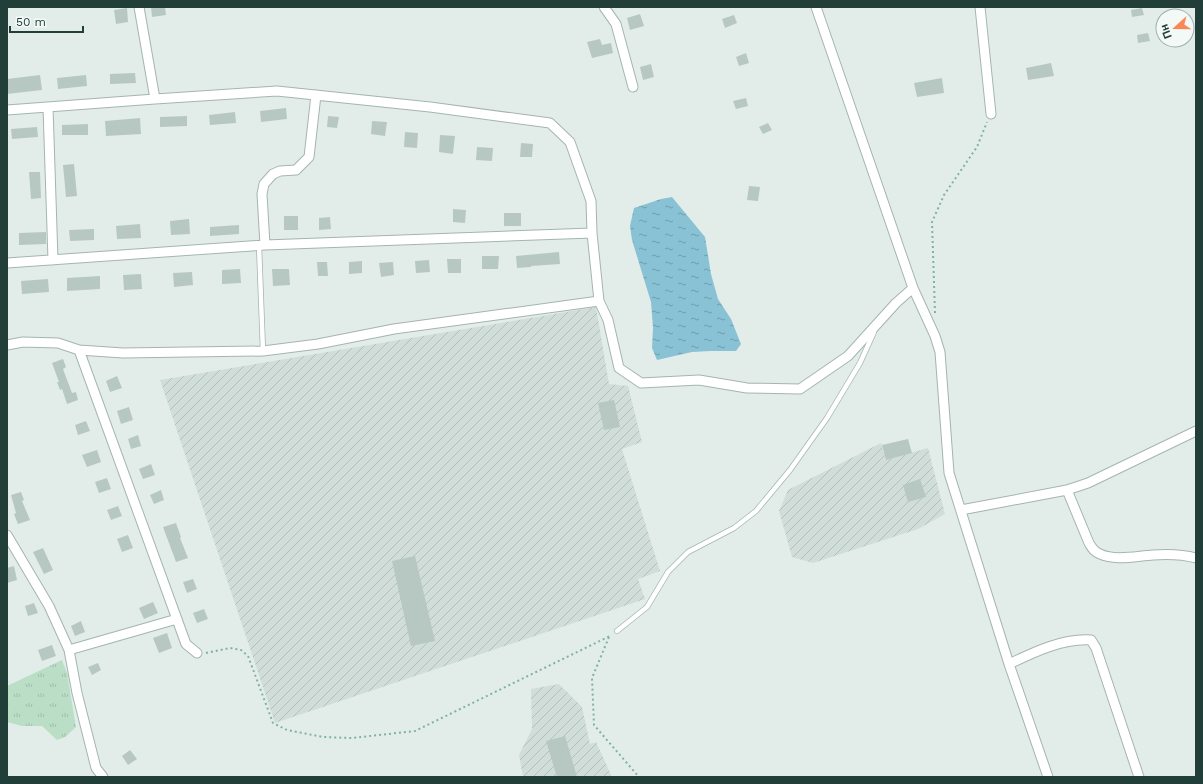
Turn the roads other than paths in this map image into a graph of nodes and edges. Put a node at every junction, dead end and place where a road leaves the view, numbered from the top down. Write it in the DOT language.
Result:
graph roads {
  1 [pos="139,7"];
  2 [pos="604,7"];
  3 [pos="816,7"];
  4 [pos="980,7"];
  5 [pos="633,87"];
  6 [pos="316,95"];
  7 [pos="155,99"];
  8 [pos="48,107"];
  9 [pos="7,110"];
  10 [pos="991,114"];
  11 [pos="592,233"];
  12 [pos="262,246"];
  13 [pos="53,260"];
  14 [pos="7,263"];
  15 [pos="913,288"];
  16 [pos="599,301"];
  17 [pos="878,322"];
  18 [pos="7,345"];
  19 [pos="79,350"];
  20 [pos="263,351"];
  21 [pos="1196,431"];
  22 [pos="1067,490"];
  23 [pos="961,510"];
  24 [pos="7,535"];
  25 [pos="1196,558"];
  26 [pos="177,619"];
  27 [pos="617,631"];
  28 [pos="69,650"];
  29 [pos="197,653"];
  30 [pos="1009,664"];
  31 [pos="103,777"];
  32 [pos="1048,777"];
  33 [pos="1139,777"];
  1 -- 7 [label="street"];
  2 -- 5 [label="street"];
  3 -- 15 [label="street"];
  4 -- 10 [label="street"];
  6 -- 7 [label="street"];
  6 -- 11 [label="street"];
  6 -- 12 [label="street"];
  7 -- 8 [label="street"];
  8 -- 9 [label="street"];
  8 -- 13 [label="street"];
  11 -- 12 [label="street"];
  11 -- 16 [label="street"];
  12 -- 13 [label="street"];
  12 -- 20 [label="lane"];
  13 -- 14 [label="street"];
  15 -- 17 [label="street"];
  15 -- 23 [label="street"];
  16 -- 17 [label="street"];
  16 -- 20 [label="street"];
  17 -- 27 [label="lane"];
  18 -- 19 [label="street"];
  19 -- 20 [label="street"];
  19 -- 26 [label="street"];
  21 -- 22 [label="street"];
  22 -- 23 [label="street"];
  22 -- 25 [label="street"];
  23 -- 30 [label="street"];
  24 -- 28 [label="street"];
  26 -- 28 [label="street"];
  26 -- 29 [label="street"];
  28 -- 31 [label="street"];
  30 -- 32 [label="street"];
  30 -- 33 [label="street"];
}
